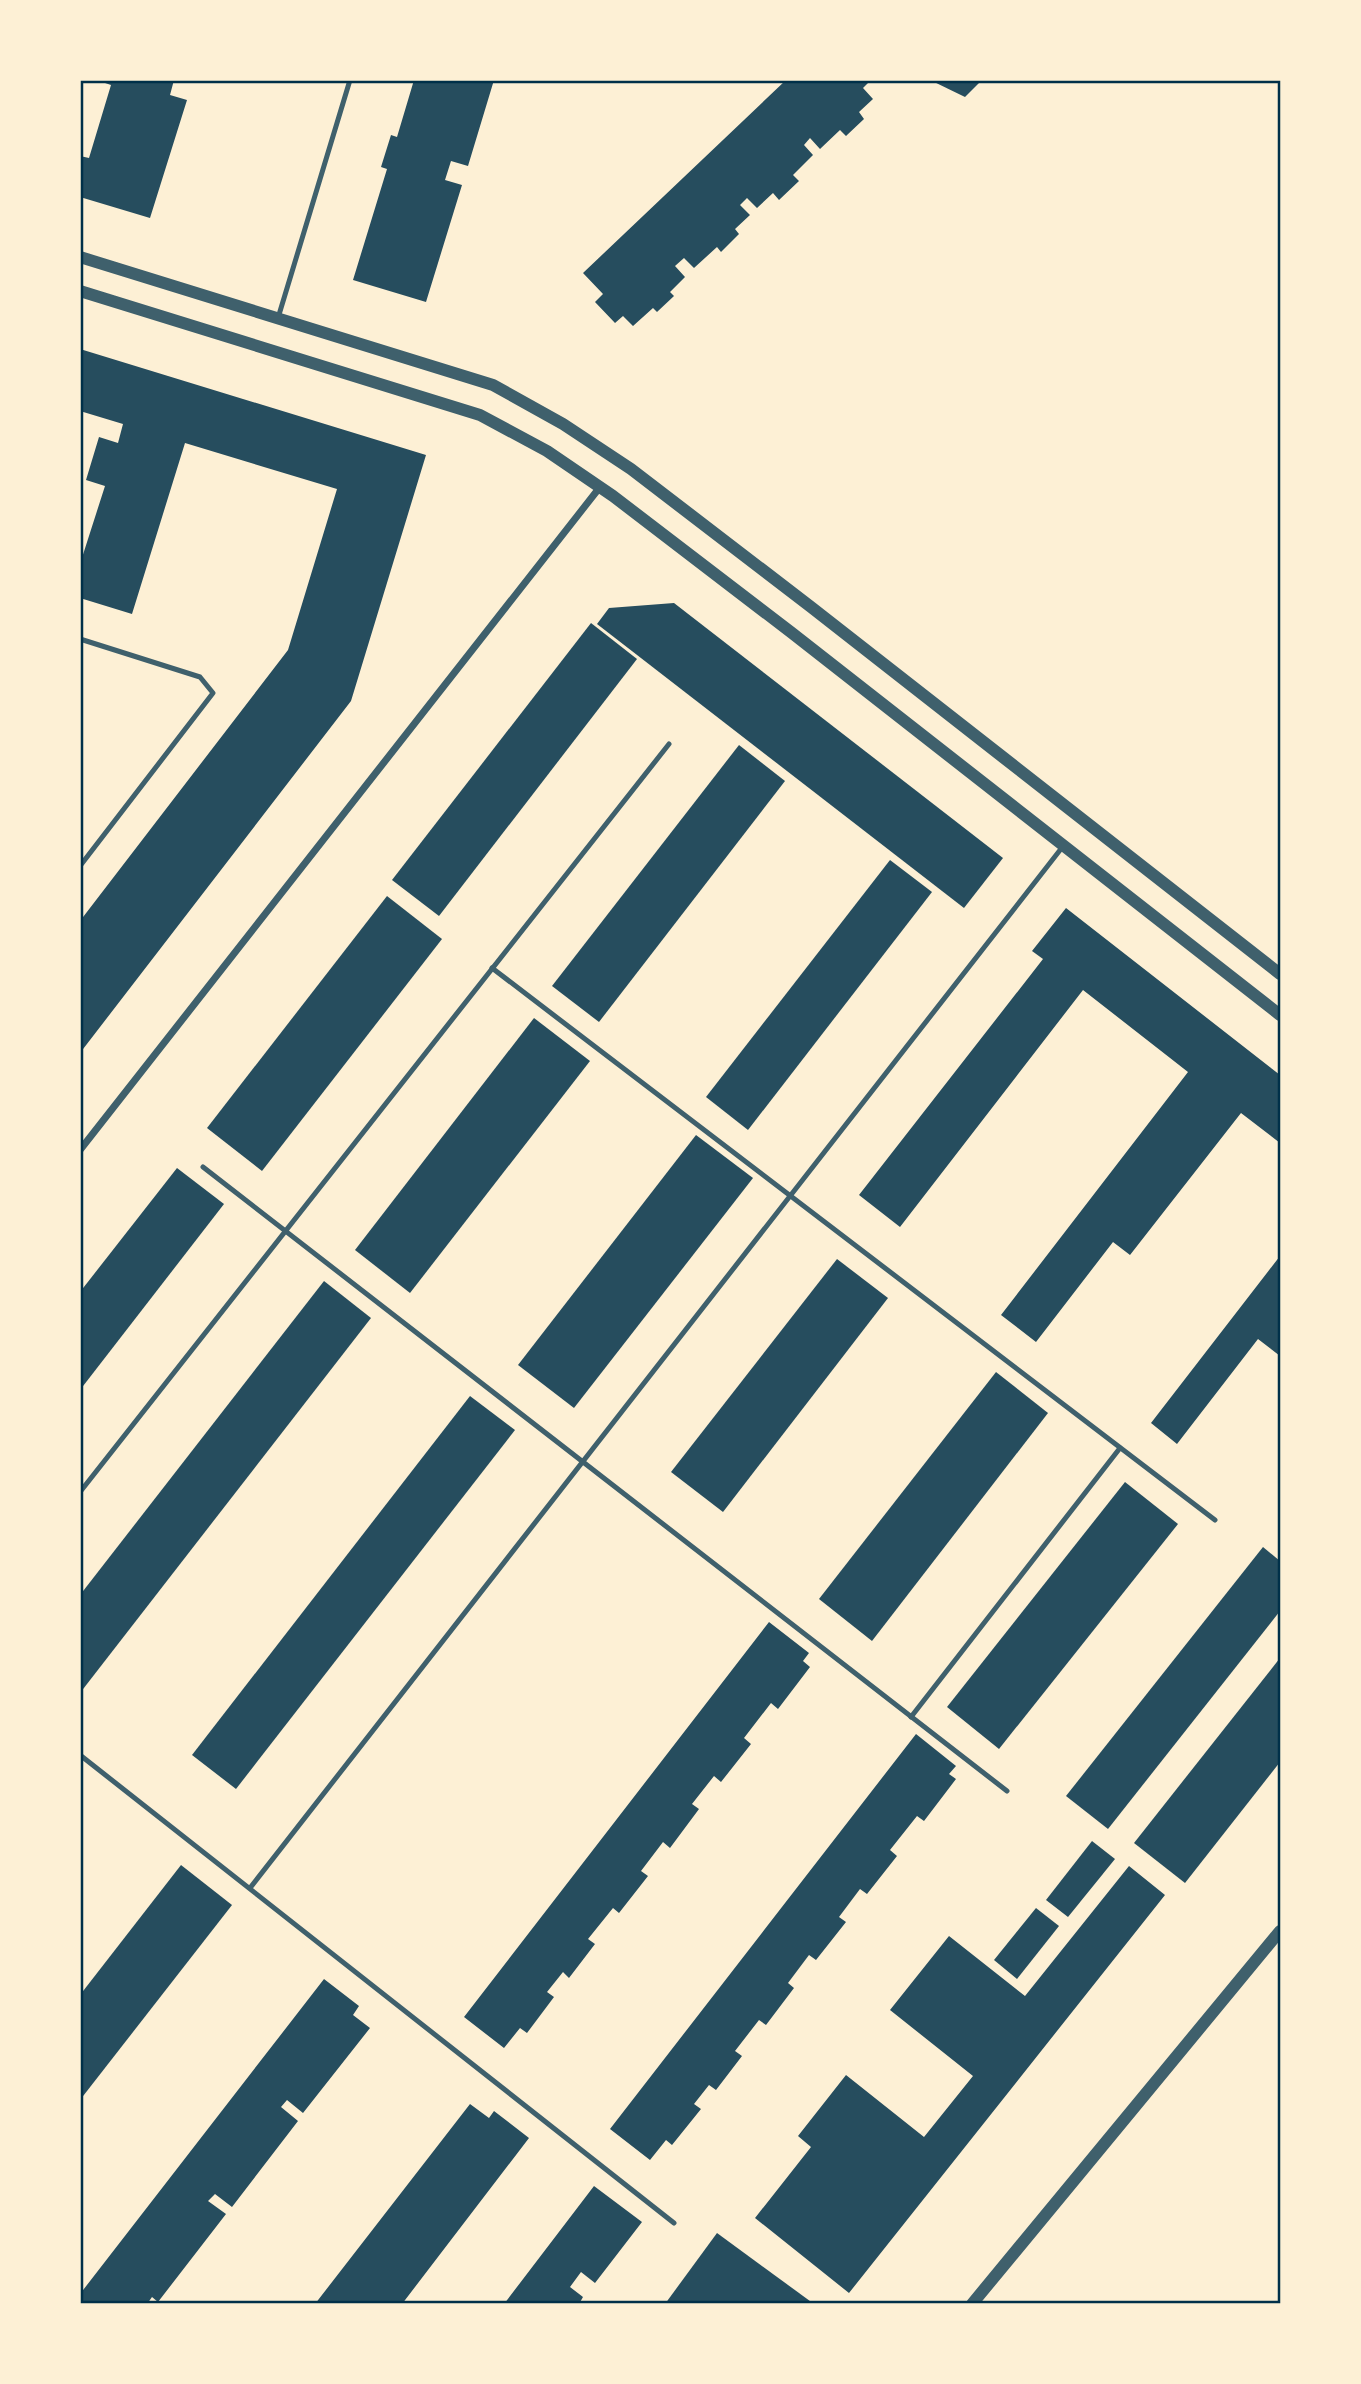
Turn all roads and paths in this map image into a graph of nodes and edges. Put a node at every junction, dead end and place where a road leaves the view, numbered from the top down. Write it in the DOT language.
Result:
graph roads {
  1 [pos="350,80"];
  2 [pos="80,257"];
  3 [pos="80,291"];
  4 [pos="278,318"];
  5 [pos="600,487"];
  6 [pos="80,639"];
  7 [pos="669,744"];
  8 [pos="1064,845"];
  9 [pos="80,866"];
  10 [pos="492,968"];
  11 [pos="1280,974"];
  12 [pos="1280,1015"];
  13 [pos="80,1150"];
  14 [pos="203,1167"];
  15 [pos="790,1196"];
  16 [pos="286,1231"];
  17 [pos="1120,1448"];
  18 [pos="582,1462"];
  19 [pos="80,1492"];
  20 [pos="1215,1520"];
  21 [pos="911,1717"];
  22 [pos="80,1755"];
  23 [pos="1007,1791"];
  24 [pos="250,1888"];
  25 [pos="1280,1931"];
  26 [pos="674,2223"];
  27 [pos="972,2304"];
  1 -- 4 [label="lane"];
  2 -- 4 [label="street"];
  3 -- 5 [label="street"];
  4 -- 11 [label="street"];
  5 -- 8 [label="street"];
  5 -- 13 [label="street"];
  6 -- 9 [label="lane"];
  7 -- 10 [label="lane"];
  8 -- 12 [label="street"];
  8 -- 15 [label="lane"];
  10 -- 15 [label="lane"];
  10 -- 16 [label="lane"];
  14 -- 16 [label="lane"];
  15 -- 17 [label="lane"];
  15 -- 18 [label="lane"];
  16 -- 18 [label="lane"];
  16 -- 19 [label="lane"];
  17 -- 20 [label="lane"];
  17 -- 21 [label="lane"];
  18 -- 21 [label="lane"];
  18 -- 24 [label="lane"];
  21 -- 23 [label="lane"];
  22 -- 24 [label="lane"];
  24 -- 26 [label="lane"];
  25 -- 27 [label="street"];
}
